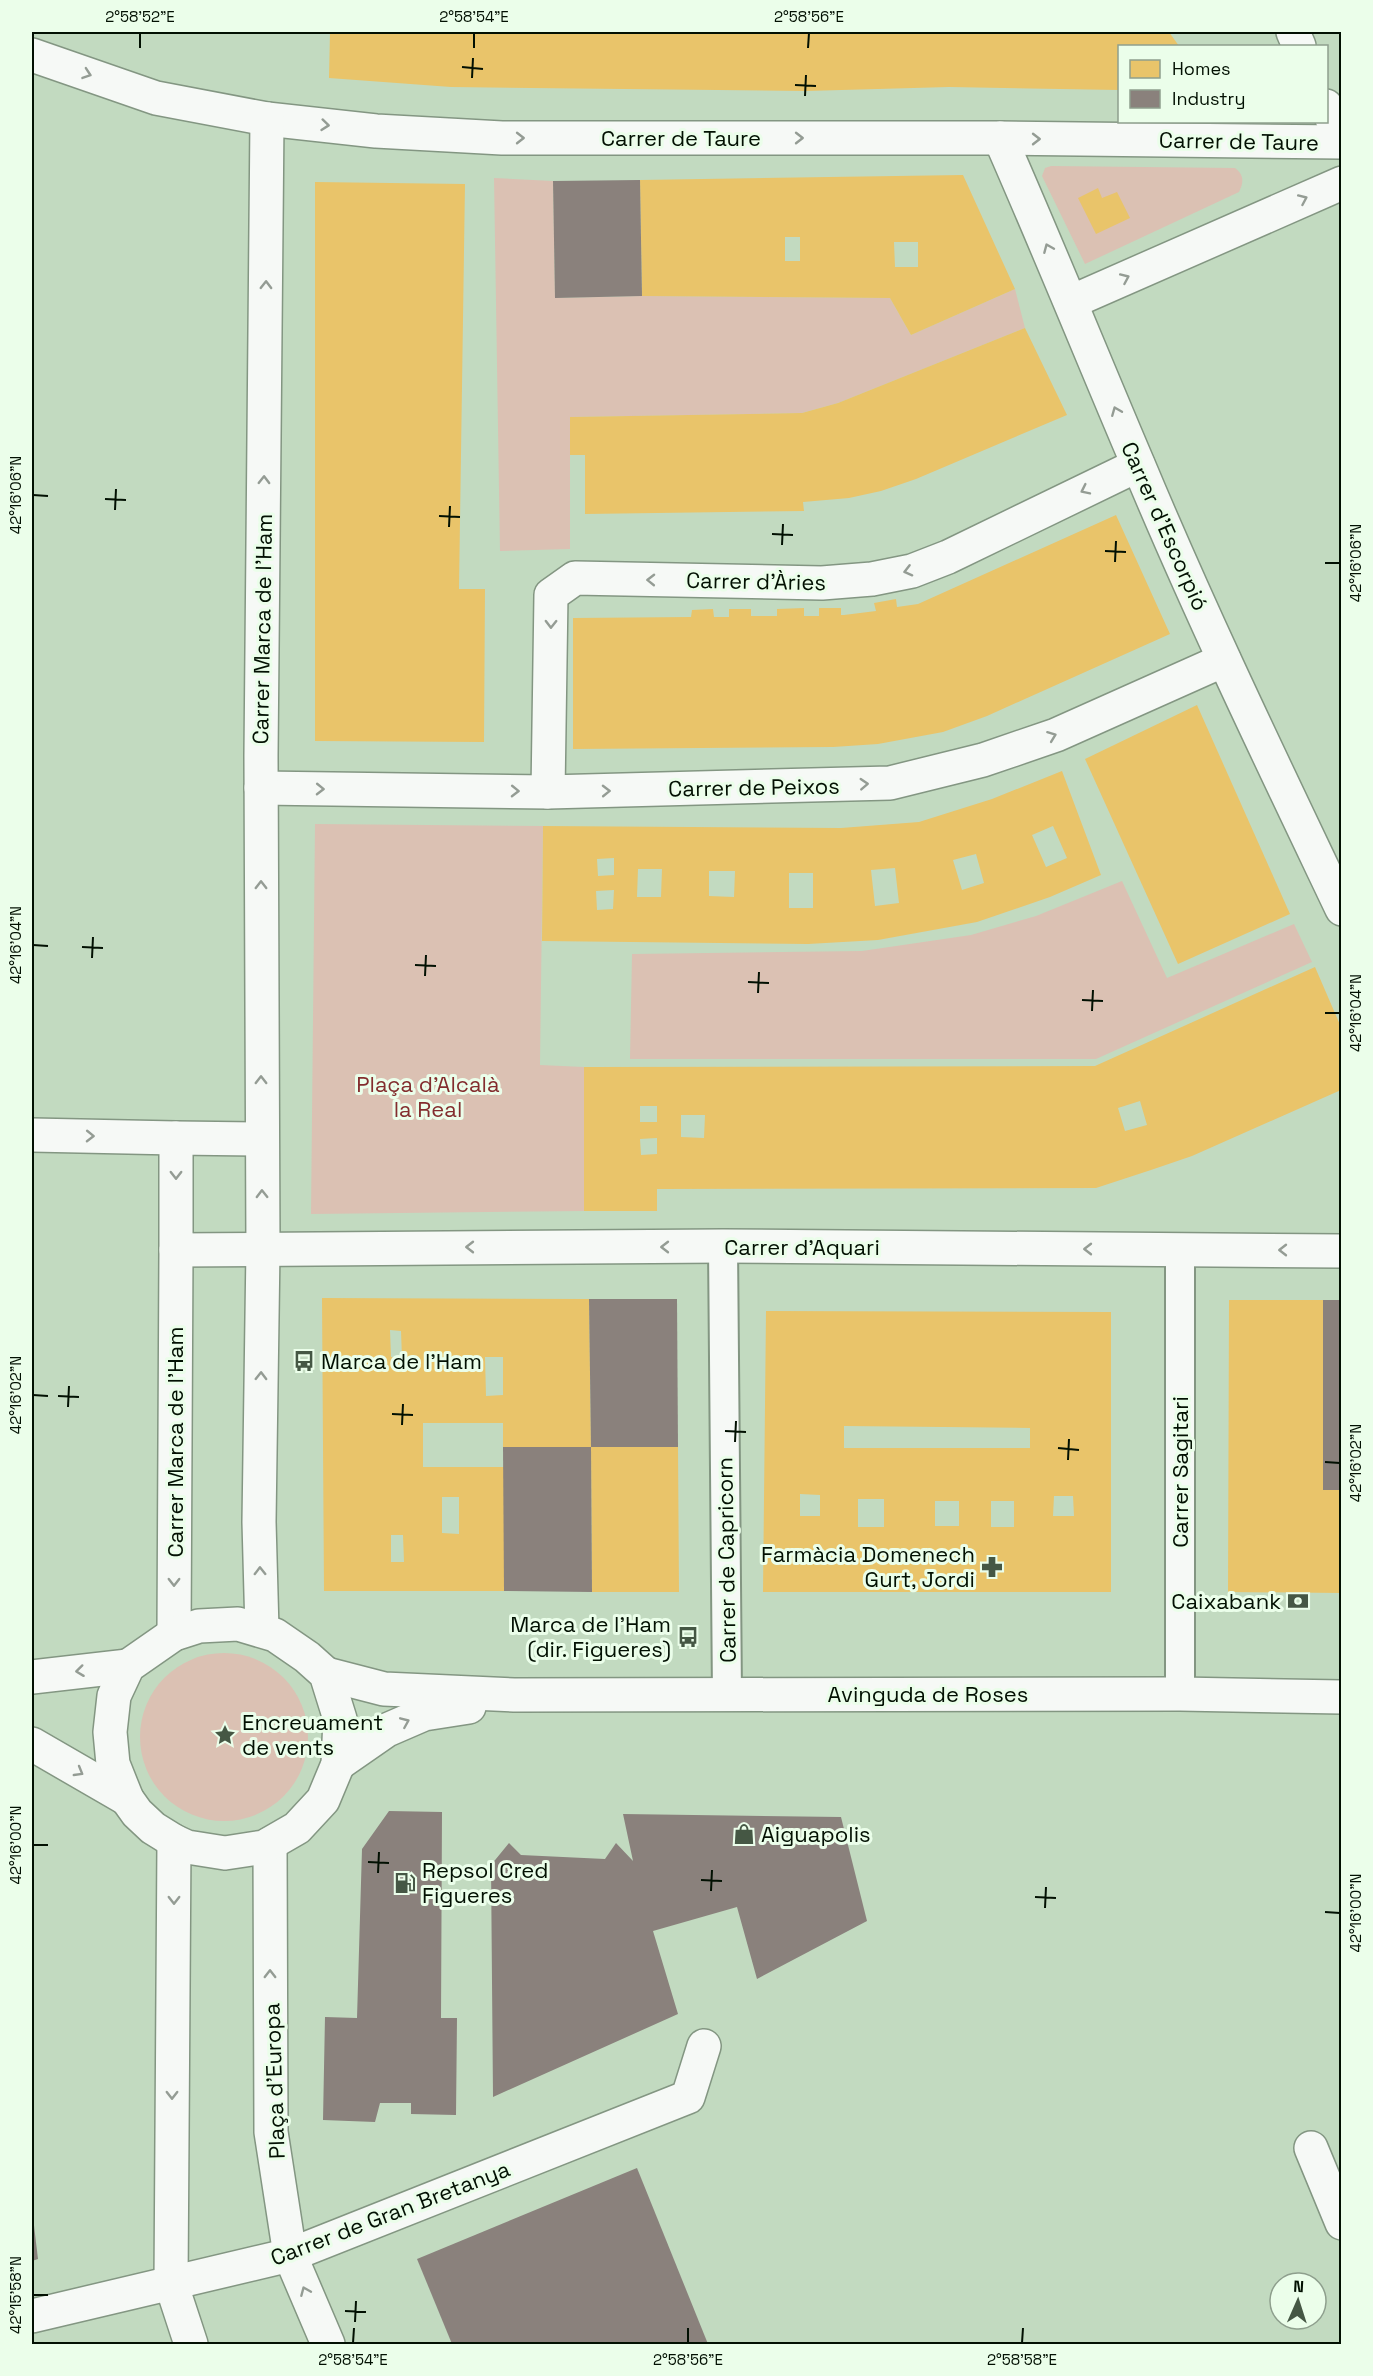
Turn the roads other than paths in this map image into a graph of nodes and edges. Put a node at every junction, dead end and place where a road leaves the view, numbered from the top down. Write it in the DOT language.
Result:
graph roads {
  1 [pos="32,55"];
  2 [pos="1328,111"];
  3 [pos="267,120"];
  4 [pos="1000,138"];
  5 [pos="1341,140"];
  6 [pos="1341,183"];
  7 [pos="1071,302"];
  8 [pos="1138,465"];
  9 [pos="1224,660"];
  10 [pos="261,788"];
  11 [pos="548,792"];
  12 [pos="1341,909"];
  13 [pos="32,1135"];
  14 [pos="176,1138"];
  15 [pos="261,1139"];
  16 [pos="723,1246"];
  17 [pos="263,1249"];
  18 [pos="1180,1249"];
  19 [pos="176,1250"];
  20 [pos="1341,1251"];
  21 [pos="262,1630"];
  22 [pos="174,1634"];
  23 [pos="128,1666"];
  24 [pos="326,1674"];
  25 [pos="32,1677"];
  26 [pos="1180,1694"];
  27 [pos="514,1695"];
  28 [pos="728,1695"];
  29 [pos="1341,1697"];
  30 [pos="32,1744"];
  31 [pos="338,1764"];
  32 [pos="127,1799"];
  33 [pos="174,1841"];
  34 [pos="270,1844"];
  35 [pos="704,2046"];
  36 [pos="1311,2148"];
  37 [pos="1341,2223"];
  38 [pos="290,2255"];
  39 [pos="171,2283"];
  40 [pos="32,2316"];
  41 [pos="191,2344"];
  42 [pos="328,2344"];
  1 -- 3 [label="street, Carrer de Taure, one-way"];
  2 -- 5 [label="street"];
  3 -- 4 [label="street, Carrer de Taure, one-way"];
  10 -- 3 [label="street, Carrer Marca de l'Ham, one-way"];
  4 -- 5 [label="street, Carrer de Taure, one-way"];
  7 -- 4 [label="street, Carrer d'Escorpió, one-way"];
  7 -- 6 [label="street, one-way"];
  8 -- 7 [label="street, Carrer d'Escorpió, one-way"];
  8 -- 9 [label="street, Carrer d'Escorpió"];
  8 -- 11 [label="street, Carrer d'Àries, one-way"];
  11 -- 9 [label="street, Carrer de Peixos, one-way"];
  9 -- 12 [label="street, Carrer d'Escorpió"];
  10 -- 11 [label="street, Carrer de Peixos, one-way"];
  15 -- 10 [label="street, Carrer Marca de l'Ham, one-way"];
  13 -- 14 [label="street, one-way"];
  14 -- 15 [label="street"];
  14 -- 19 [label="street, Carrer Marca de l'Ham, one-way"];
  17 -- 15 [label="street, Carrer Marca de l'Ham, one-way"];
  16 -- 17 [label="street, Carrer d'Aquari, one-way"];
  18 -- 16 [label="street, Carrer d'Aquari, one-way"];
  16 -- 28 [label="street, Carrer de Capricorn"];
  17 -- 19 [label="street"];
  21 -- 17 [label="street, Carrer Marca de l'Ham, one-way"];
  20 -- 18 [label="street, Carrer d'Aquari, one-way"];
  18 -- 26 [label="street, Carrer Sagitari"];
  19 -- 22 [label="street, Carrer Marca de l'Ham, one-way"];
  21 -- 22 [label="street"];
  21 -- 24 [label="street"];
  22 -- 23 [label="street"];
  23 -- 25 [label="street, one-way"];
  23 -- 32 [label="street"];
  24 -- 27 [label="street, Avinguda de Roses"];
  24 -- 31 [label="street"];
  26 -- 28 [label="street, Avinguda de Roses"];
  26 -- 29 [label="street, Avinguda de Roses"];
  27 -- 28 [label="street, Avinguda de Roses"];
  31 -- 27 [label="street, Avinguda de Roses, one-way"];
  30 -- 32 [label="street, one-way"];
  31 -- 34 [label="street"];
  32 -- 33 [label="street"];
  33 -- 34 [label="street"];
  33 -- 39 [label="street, one-way"];
  38 -- 34 [label="street, Plaça d'Europa, one-way"];
  35 -- 38 [label="street, Carrer de Gran Bretanya"];
  36 -- 37 [label="street"];
  38 -- 39 [label="street, Carrer de Gran Bretanya"];
  42 -- 38 [label="street, Plaça d'Europa, one-way"];
  39 -- 40 [label="street, Carrer de Gran Bretanya"];
  39 -- 41 [label="street"];
}
